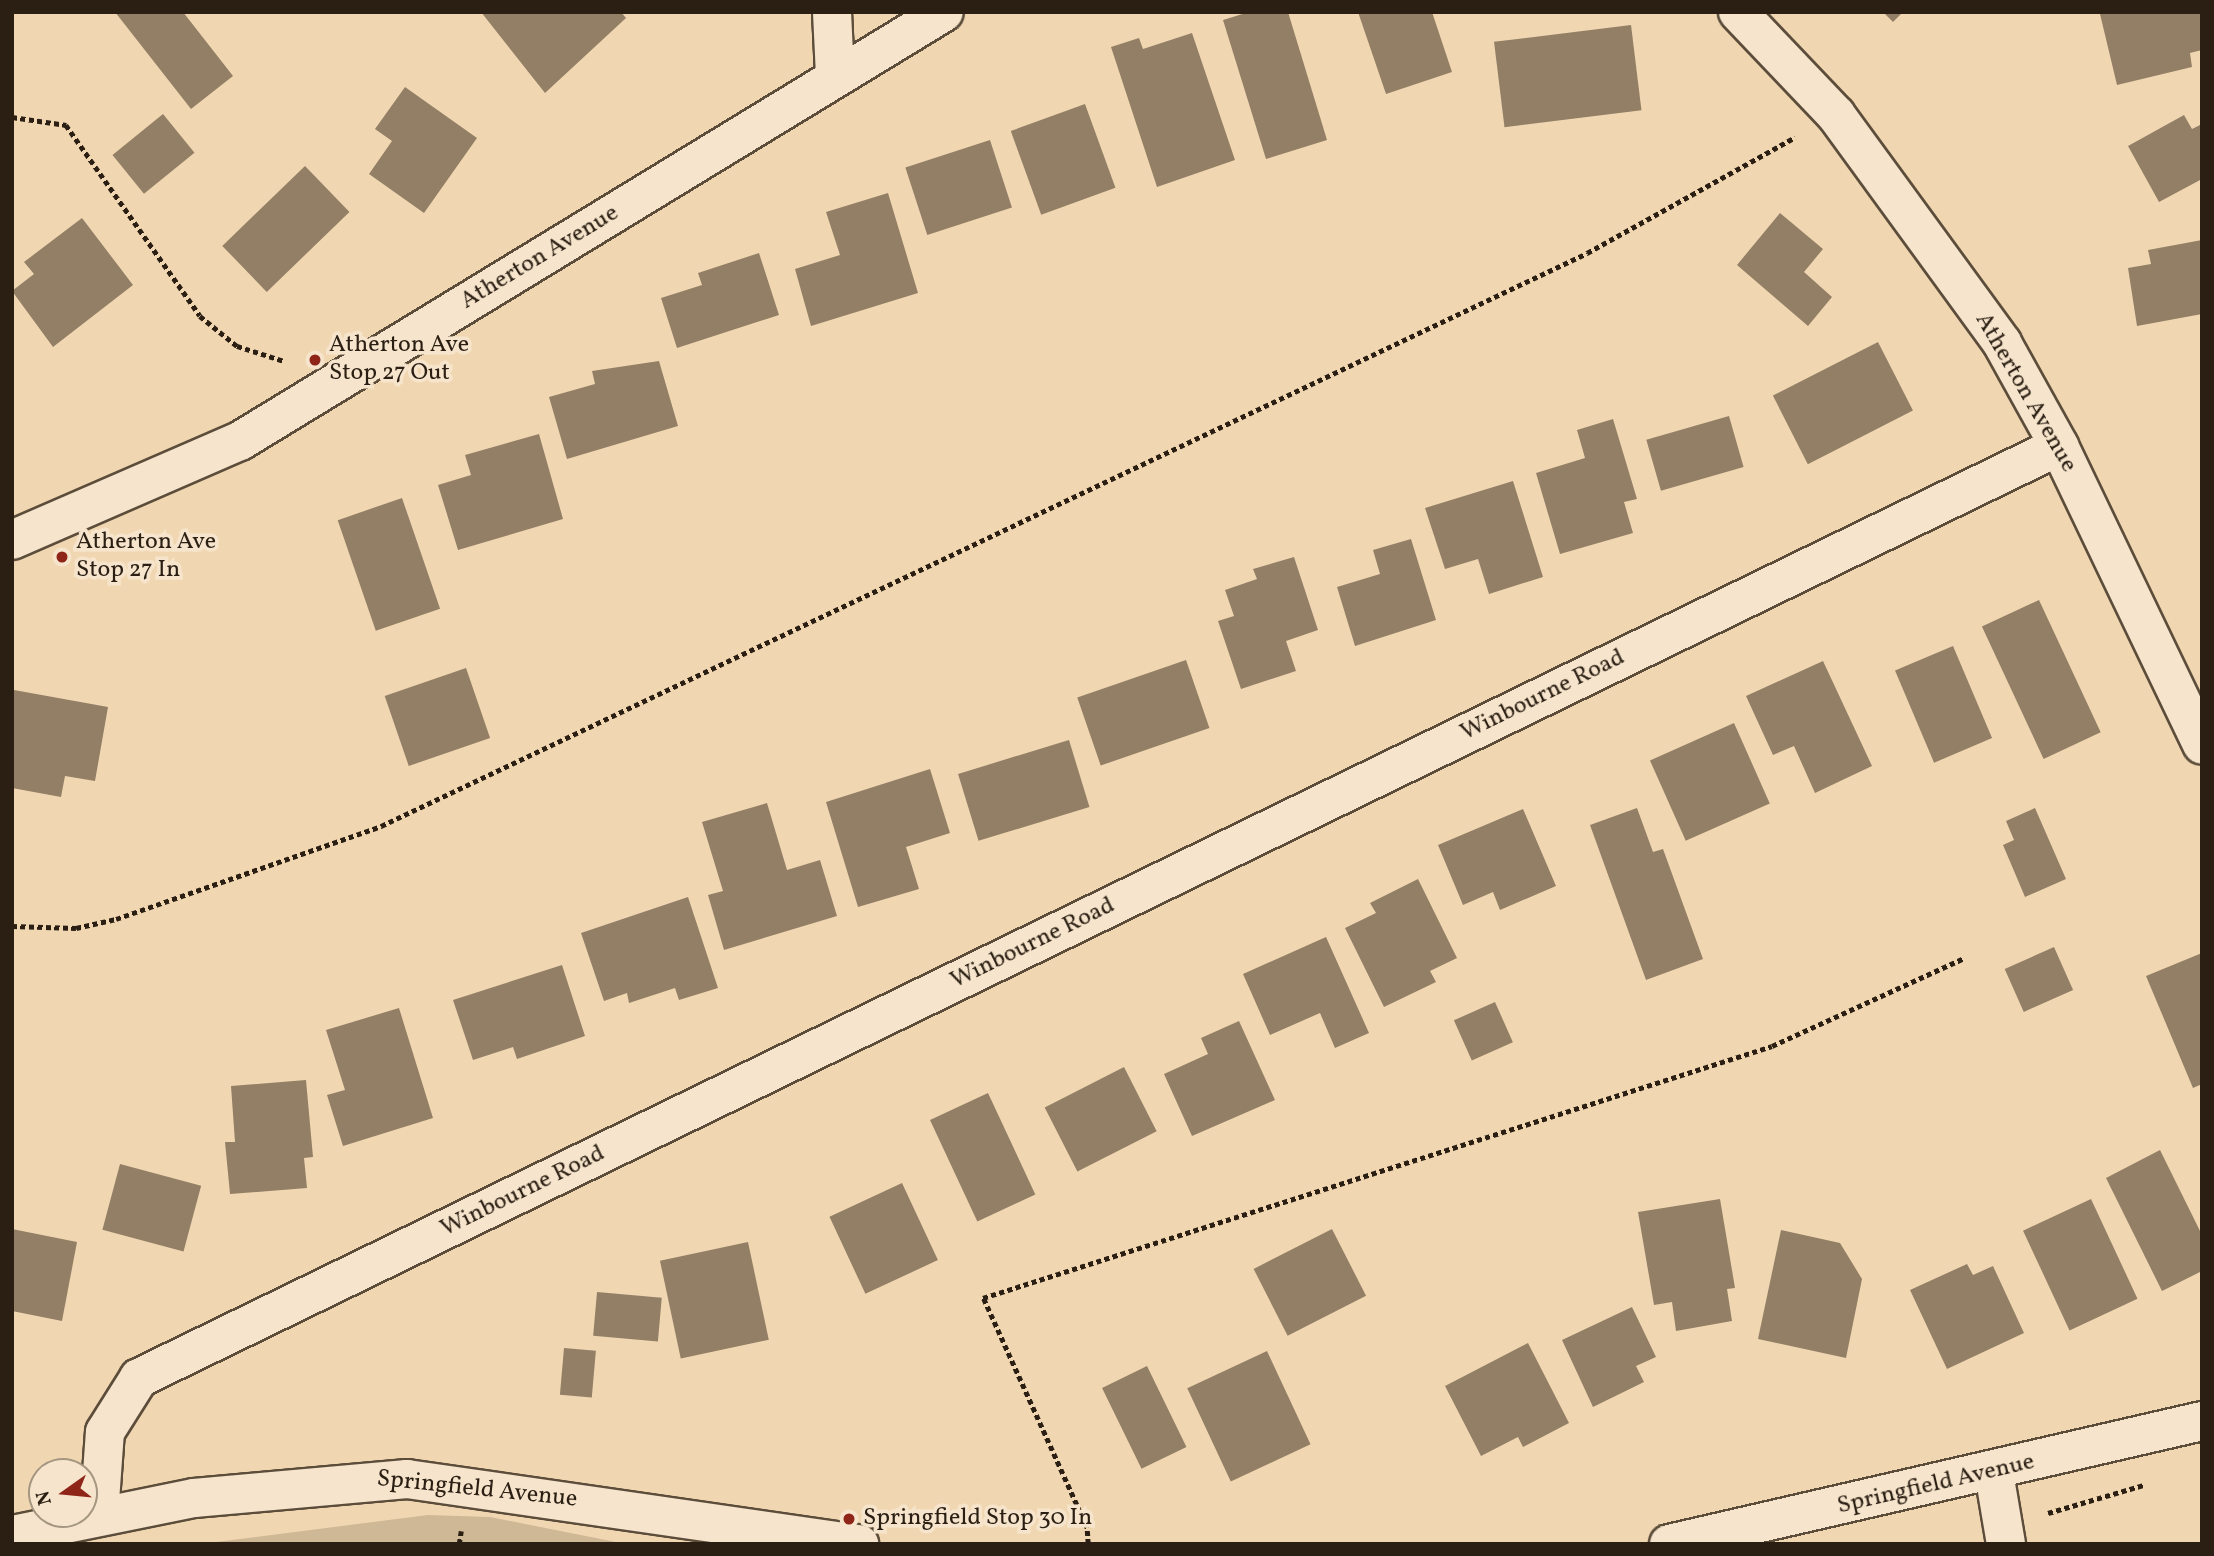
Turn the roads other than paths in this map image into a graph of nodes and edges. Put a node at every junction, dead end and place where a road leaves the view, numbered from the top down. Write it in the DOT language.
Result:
graph roads {
  1 [pos="832,12"];
  2 [pos="944,12"];
  3 [pos="1738,12"];
  4 [pos="835,76"];
  5 [pos="2059,446"];
  6 [pos="12,540"];
  7 [pos="2202,745"];
  8 [pos="2202,1421"];
  9 [pos="1994,1473"];
  10 [pos="99,1515"];
  11 [pos="2005,1534"];
  12 [pos="12,1535"];
  13 [pos="859,1544"];
  14 [pos="1669,1544"];
  1 -- 4 [label="street"];
  2 -- 4 [label="street, Atherton Avenue"];
  3 -- 5 [label="street, Atherton Avenue"];
  4 -- 6 [label="street, Atherton Avenue"];
  5 -- 7 [label="street, Atherton Avenue"];
  5 -- 10 [label="street, Winbourne Road"];
  8 -- 9 [label="street, Springfield Avenue"];
  9 -- 11 [label="street"];
  9 -- 14 [label="street, Springfield Avenue"];
  10 -- 12 [label="street, Springfield Avenue"];
  10 -- 13 [label="street, Springfield Avenue"];
}
